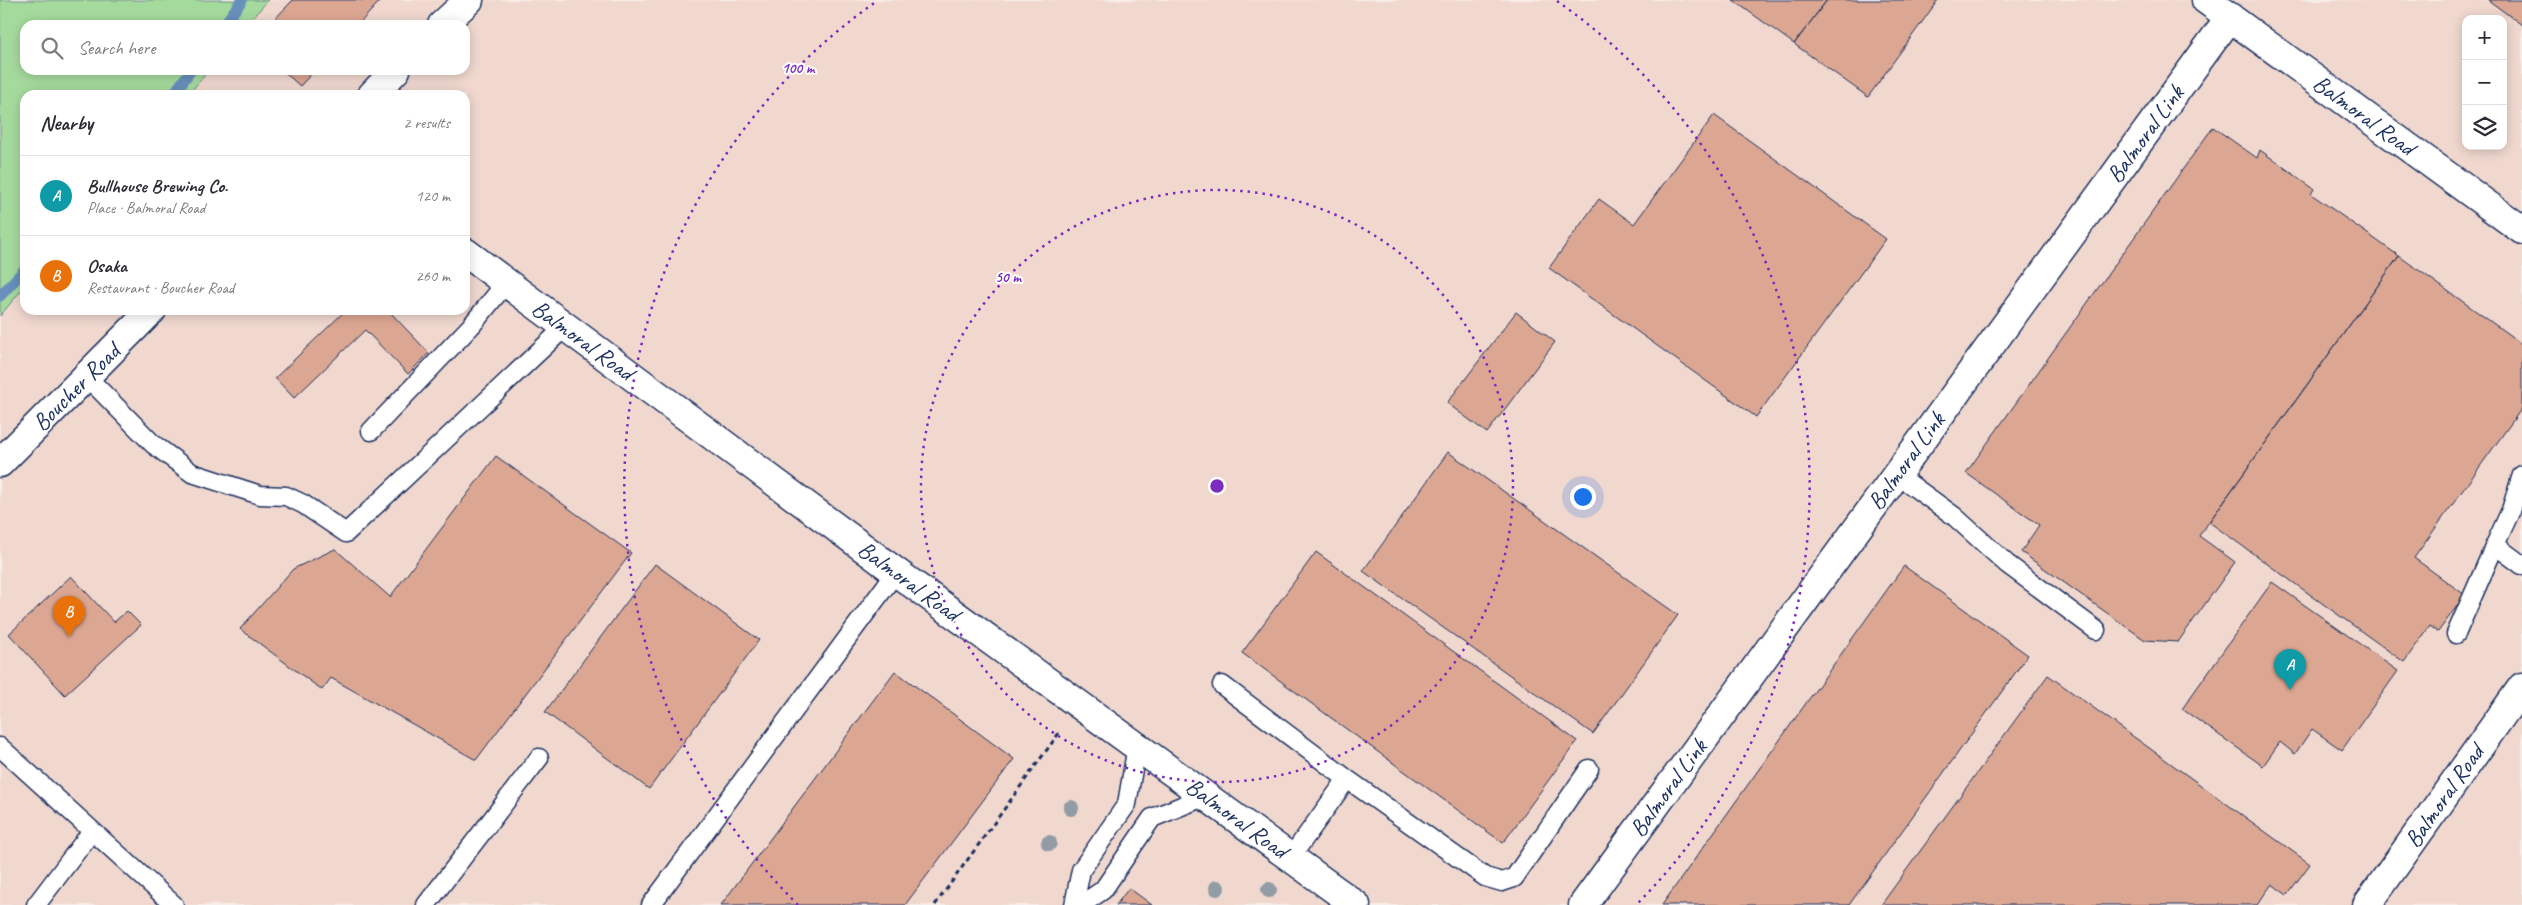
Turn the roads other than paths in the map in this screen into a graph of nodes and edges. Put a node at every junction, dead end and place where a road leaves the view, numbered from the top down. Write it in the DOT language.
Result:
graph roads {
  1 [pos="469,0"];
  2 [pos="2206,0"];
  3 [pos="2230,17"];
  4 [pos="447,20"];
  5 [pos="391,75"];
  6 [pos="377,90"];
  7 [pos="2522,230"];
  8 [pos="470,256"];
  9 [pos="506,284"];
  10 [pos="147,315"];
  11 [pos="565,327"];
  12 [pos="87,377"];
  13 [pos="371,431"];
  14 [pos="0,462"];
  15 [pos="1896,474"];
  16 [pos="2522,475"];
  17 [pos="2495,545"];
  18 [pos="2522,565"];
  19 [pos="896,572"];
  20 [pos="2096,630"];
  21 [pos="2456,634"];
  22 [pos="1222,685"];
  23 [pos="2522,687"];
  24 [pos="1137,746"];
  25 [pos="0,747"];
  26 [pos="539,758"];
  27 [pos="1589,769"];
  28 [pos="1347,779"];
  29 [pos="1206,796"];
  30 [pos="92,831"];
  31 [pos="1291,857"];
  32 [pos="36,905"];
  33 [pos="174,905"];
  34 [pos="426,905"];
  35 [pos="651,905"];
  36 [pos="1074,905"];
  37 [pos="1081,905"];
  38 [pos="1356,905"];
  39 [pos="1583,905"];
  40 [pos="2367,905"];
  1 -- 4 [label="street"];
  2 -- 3 [label="street, Balmoral Road"];
  3 -- 7 [label="street, Balmoral Road"];
  3 -- 15 [label="street, Balmoral Link"];
  5 -- 6 [label="street"];
  8 -- 9 [label="street, Balmoral Road"];
  9 -- 11 [label="street, Balmoral Road"];
  9 -- 13 [label="lane"];
  10 -- 12 [label="street, Boucher Road"];
  11 -- 12 [label="lane"];
  11 -- 19 [label="street, Balmoral Road"];
  12 -- 14 [label="street, Boucher Road"];
  15 -- 20 [label="lane"];
  15 -- 39 [label="street, Balmoral Link"];
  16 -- 17 [label="lane"];
  17 -- 18 [label="lane"];
  17 -- 21 [label="lane"];
  19 -- 24 [label="street, Balmoral Road"];
  19 -- 35 [label="lane"];
  22 -- 28 [label="lane"];
  23 -- 40 [label="street, Balmoral Road"];
  24 -- 29 [label="street, Balmoral Road"];
  24 -- 36 [label="lane"];
  25 -- 30 [label="lane"];
  26 -- 34 [label="lane"];
  27 -- 28 [label="lane"];
  28 -- 31 [label="lane"];
  29 -- 31 [label="street, Balmoral Road"];
  29 -- 37 [label="lane"];
  30 -- 32 [label="lane"];
  30 -- 33 [label="lane"];
  31 -- 38 [label="street, Balmoral Road"];
}
